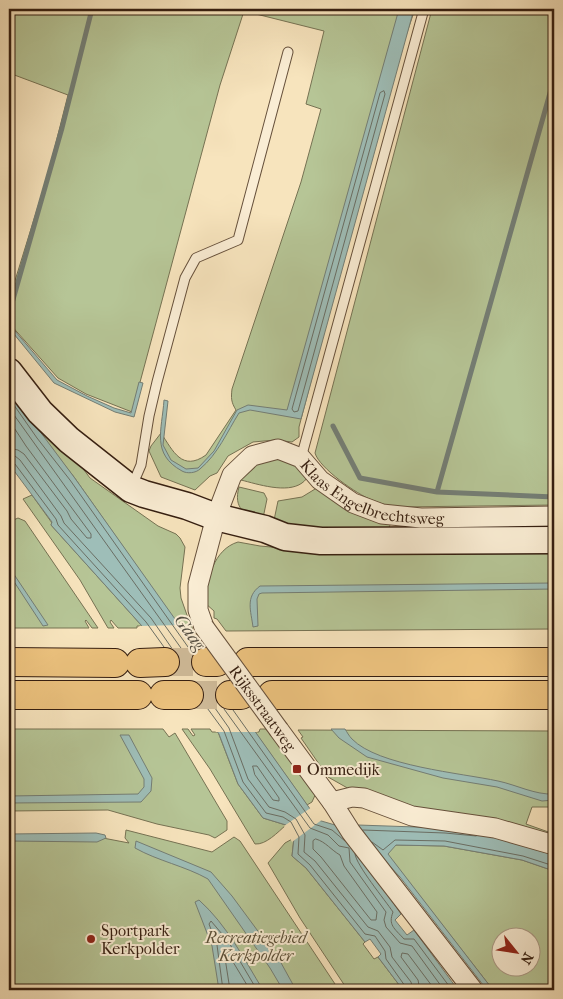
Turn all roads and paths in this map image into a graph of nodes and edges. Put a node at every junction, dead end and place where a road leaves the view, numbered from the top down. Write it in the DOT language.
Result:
graph roads {
  1 [pos="424,9"];
  2 [pos="288,52"];
  3 [pos="9,372"];
  4 [pos="302,458"];
  5 [pos="137,492"];
  6 [pos="554,516"];
  7 [pos="215,523"];
  8 [pos="554,540"];
  9 [pos="9,662"];
  10 [pos="140,662"];
  11 [pos="248,662"];
  12 [pos="554,662"];
  13 [pos="9,695"];
  14 [pos="163,695"];
  15 [pos="272,695"];
  16 [pos="554,695"];
  17 [pos="332,802"];
  18 [pos="554,845"];
  19 [pos="472,990"];
  1 -- 4 [label="lane"];
  2 -- 5 [label="lane"];
  3 -- 5 [label="main road"];
  4 -- 6 [label="street, Klaas Engelbrechtsweg"];
  4 -- 7 [label="street, Klaas Engelbrechtsweg"];
  5 -- 7 [label="main road"];
  7 -- 8 [label="main road, Klaas Engelbrechtsweg"];
  7 -- 17 [label="street, Rijksstraatweg, bridge"];
  9 -- 10 [label="highway"];
  11 -- 12 [label="highway"];
  13 -- 14 [label="highway"];
  15 -- 16 [label="highway"];
  17 -- 18 [label="street"];
  17 -- 19 [label="street, Rijksstraatweg"];
}
